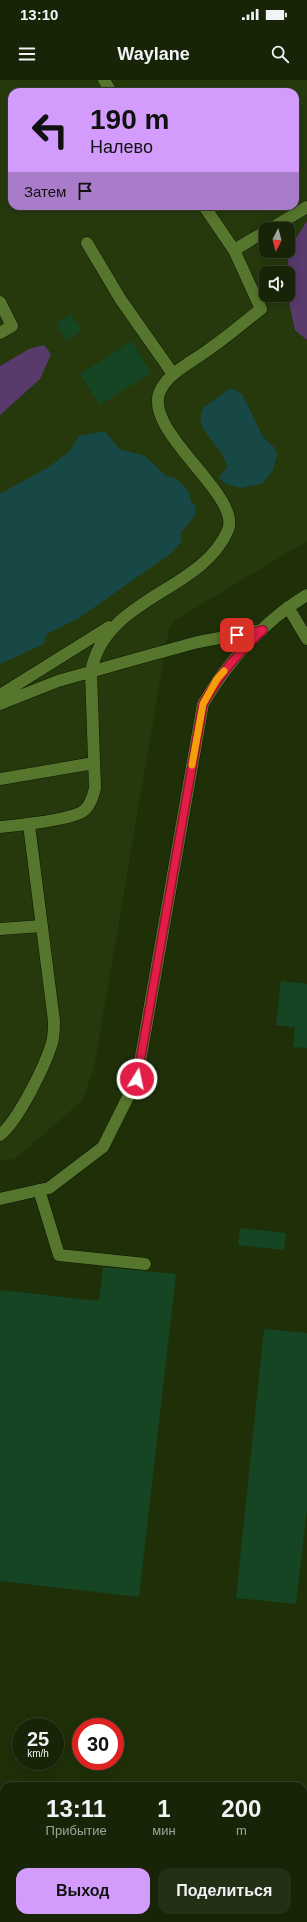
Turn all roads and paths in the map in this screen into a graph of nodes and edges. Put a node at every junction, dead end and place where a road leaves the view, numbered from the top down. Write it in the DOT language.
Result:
graph roads {
  1 [pos="307,207"];
  2 [pos="207,210"];
  3 [pos="282,222"];
  4 [pos="259,235"];
  5 [pos="87,243"];
  6 [pos="234,250"];
  7 [pos="0,302"];
  8 [pos="0,333"];
  9 [pos="173,374"];
  10 [pos="307,595"];
  11 [pos="288,607"];
  12 [pos="118,621"];
  13 [pos="263,630"];
  14 [pos="307,639"];
  15 [pos="91,672"];
  16 [pos="0,695"];
  17 [pos="0,704"];
  18 [pos="94,763"];
  19 [pos="0,779"];
  20 [pos="29,825"];
  21 [pos="0,827"];
  22 [pos="42,926"];
  23 [pos="0,929"];
  24 [pos="0,1135"];
  25 [pos="39,1190"];
  26 [pos="0,1199"];
  27 [pos="145,1264"];
  1 -- 3 [label="street"];
  2 -- 6 [label="street"];
  4 -- 6 [label="street"];
  5 -- 9 [label="street"];
  6 -- 9 [label="street"];
  7 -- 8 [label="street"];
  9 -- 12 [label="street"];
  10 -- 11 [label="street"];
  11 -- 13 [label="street"];
  11 -- 14 [label="street"];
  12 -- 15 [label="street"];
  12 -- 16 [label="street"];
  13 -- 15 [label="street"];
  13 -- 25 [label="street"];
  15 -- 17 [label="street"];
  15 -- 18 [label="street"];
  18 -- 19 [label="street"];
  18 -- 20 [label="street"];
  20 -- 21 [label="street"];
  20 -- 22 [label="street"];
  22 -- 23 [label="street"];
  22 -- 24 [label="street"];
  25 -- 26 [label="street"];
  25 -- 27 [label="street"];
}
